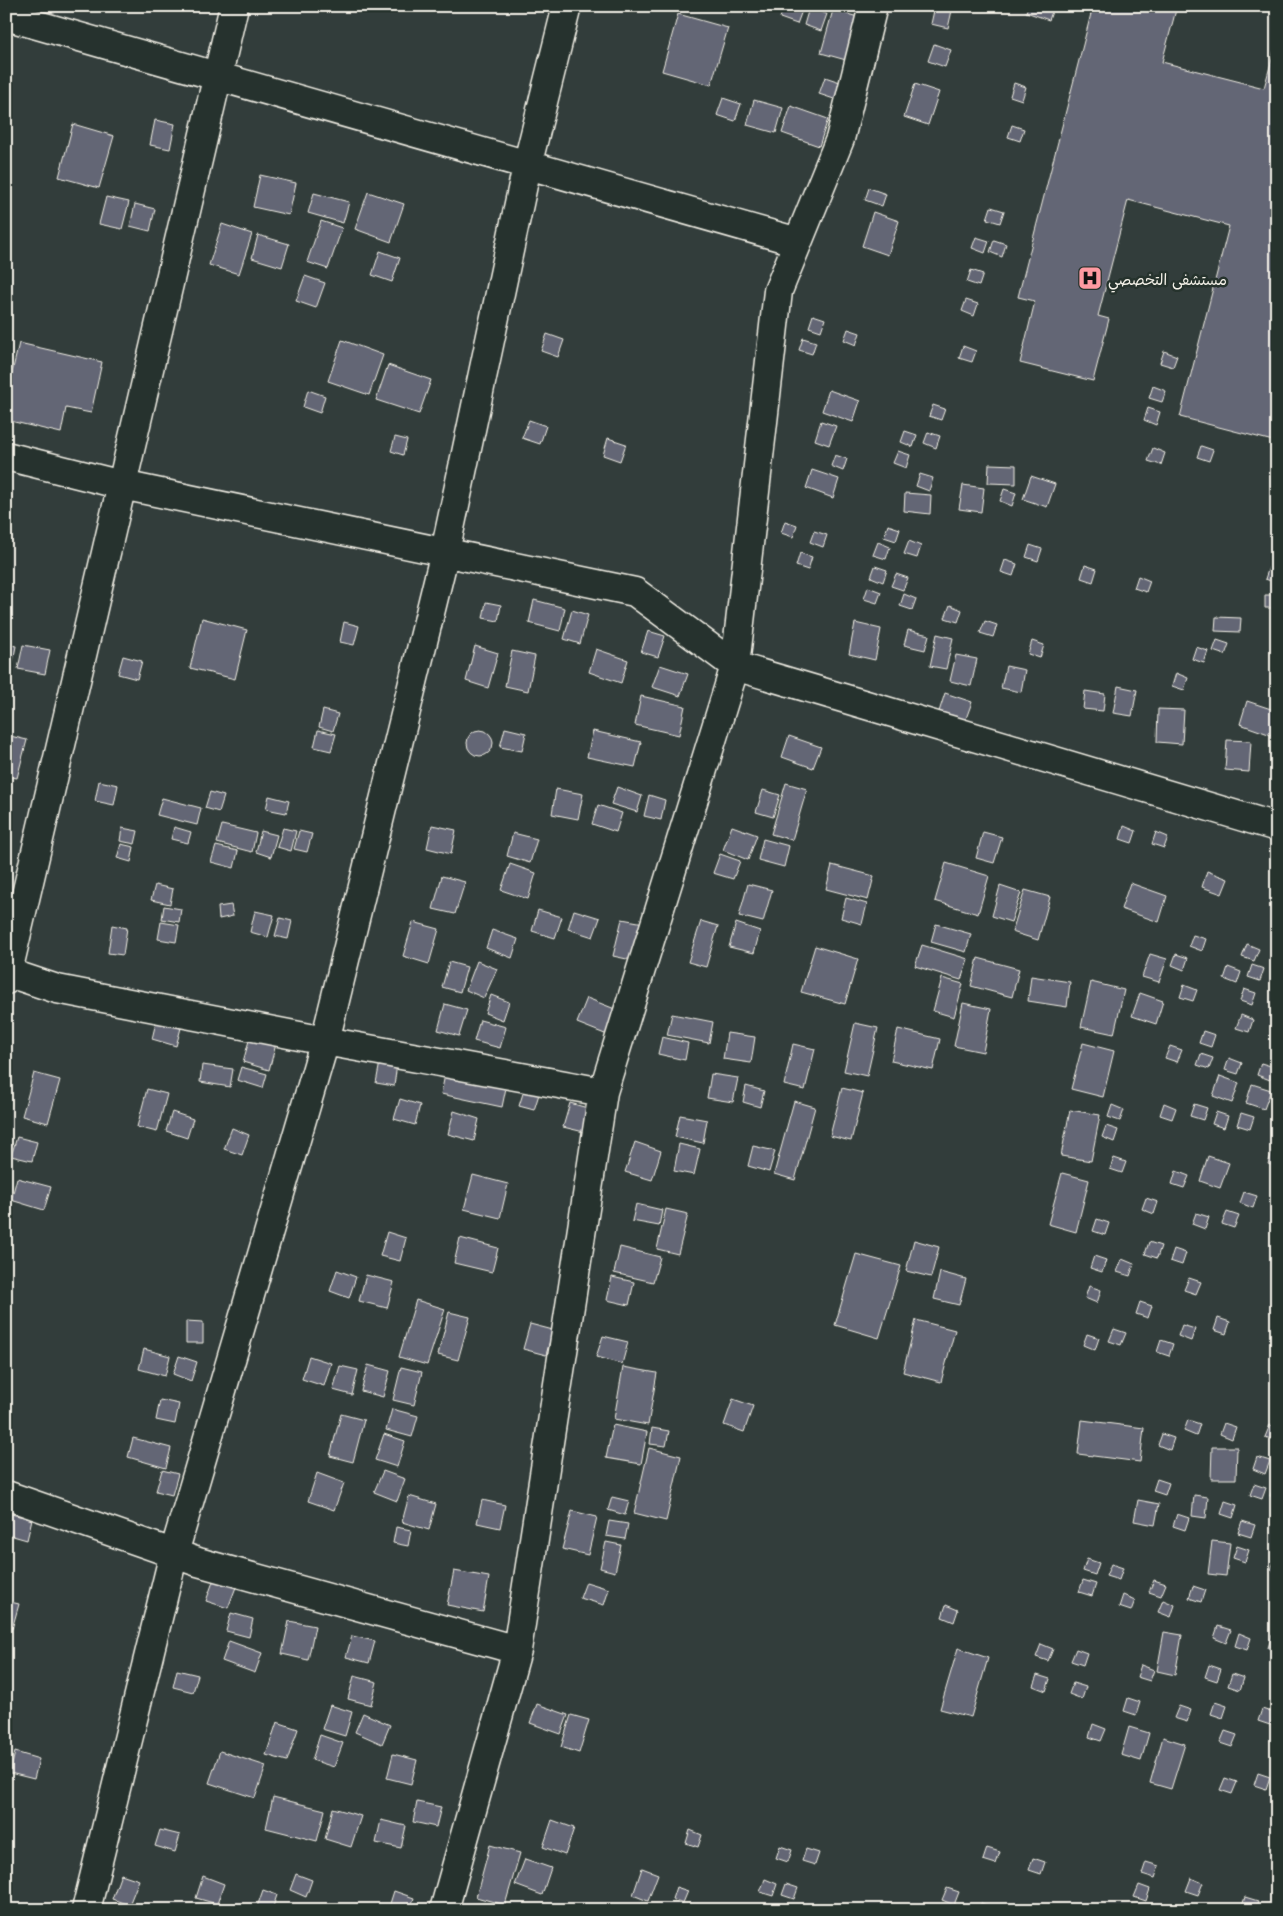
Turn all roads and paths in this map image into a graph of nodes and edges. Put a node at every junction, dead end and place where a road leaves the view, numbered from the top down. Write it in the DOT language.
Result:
graph roads {
  1 [pos="234,6"];
  2 [pos="567,6"];
  3 [pos="873,6"];
  4 [pos="6,16"];
  5 [pos="217,76"];
  6 [pos="527,166"];
  7 [pos="798,242"];
  8 [pos="6,456"];
  9 [pos="122,485"];
  10 [pos="445,552"];
  11 [pos="735,666"];
  12 [pos="1277,826"];
  13 [pos="7,975"];
  14 [pos="325,1041"];
  15 [pos="603,1092"];
  16 [pos="6,1495"];
  17 [pos="174,1553"];
  18 [pos="517,1650"];
  19 [pos="86,1910"];
  20 [pos="444,1910"];
  1 -- 5 [label="street"];
  2 -- 6 [label="street"];
  3 -- 7 [label="street"];
  4 -- 5 [label="street"];
  5 -- 6 [label="street"];
  5 -- 9 [label="street"];
  6 -- 7 [label="street"];
  6 -- 10 [label="street"];
  7 -- 11 [label="street"];
  8 -- 9 [label="street"];
  9 -- 10 [label="street"];
  9 -- 13 [label="street"];
  10 -- 11 [label="street"];
  10 -- 14 [label="street"];
  11 -- 12 [label="street"];
  11 -- 15 [label="street"];
  13 -- 14 [label="street"];
  14 -- 15 [label="street"];
  14 -- 17 [label="street"];
  15 -- 18 [label="street"];
  16 -- 17 [label="street"];
  17 -- 18 [label="street"];
  17 -- 19 [label="street"];
  18 -- 20 [label="street"];
}
